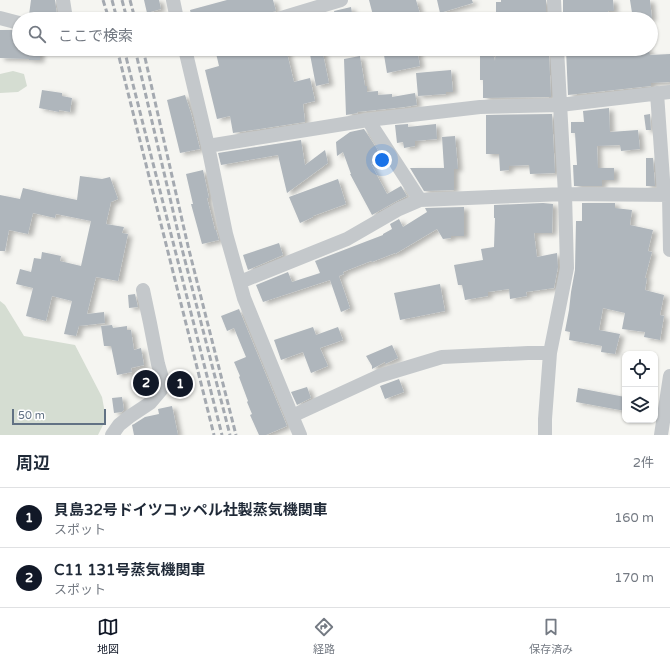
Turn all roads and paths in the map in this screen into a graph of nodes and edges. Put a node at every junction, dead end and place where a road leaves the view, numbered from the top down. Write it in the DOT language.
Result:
graph roads {
  1 [pos="63,0"];
  2 [pos="173,0"];
  3 [pos="341,0"];
  4 [pos="554,0"];
  5 [pos="65,12"];
  6 [pos="176,12"];
  7 [pos="301,12"];
  8 [pos="555,12"];
  9 [pos="0,18"];
  10 [pos="12,21"];
  11 [pos="186,56"];
  12 [pos="557,56"];
  13 [pos="663,93"];
  14 [pos="560,105"];
  15 [pos="368,120"];
  16 [pos="208,146"];
  17 [pos="565,194"];
  18 [pos="668,195"];
  19 [pos="420,200"];
  20 [pos="670,250"];
  21 [pos="240,282"];
  22 [pos="143,290"];
  23 [pos="550,353"];
  24 [pos="670,376"];
  25 [pos="292,416"];
  26 [pos="112,435"];
  27 [pos="300,435"];
  28 [pos="545,435"];
  29 [pos="661,435"];
  1 -- 5 [label="street"];
  2 -- 6 [label="street"];
  3 -- 7 [label="street"];
  4 -- 8 [label="street"];
  9 -- 10 [label="street"];
  11 -- 16 [label="street"];
  12 -- 14 [label="street"];
  13 -- 14 [label="street"];
  13 -- 18 [label="street"];
  14 -- 15 [label="street"];
  14 -- 17 [label="street"];
  15 -- 16 [label="street"];
  15 -- 19 [label="street"];
  16 -- 21 [label="street"];
  17 -- 18 [label="street"];
  17 -- 19 [label="street"];
  17 -- 23 [label="street"];
  18 -- 20 [label="street"];
  19 -- 21 [label="street"];
  21 -- 25 [label="street"];
  22 -- 26 [label="street"];
  23 -- 25 [label="street"];
  23 -- 28 [label="street"];
  24 -- 29 [label="street"];
  25 -- 27 [label="street"];
}
